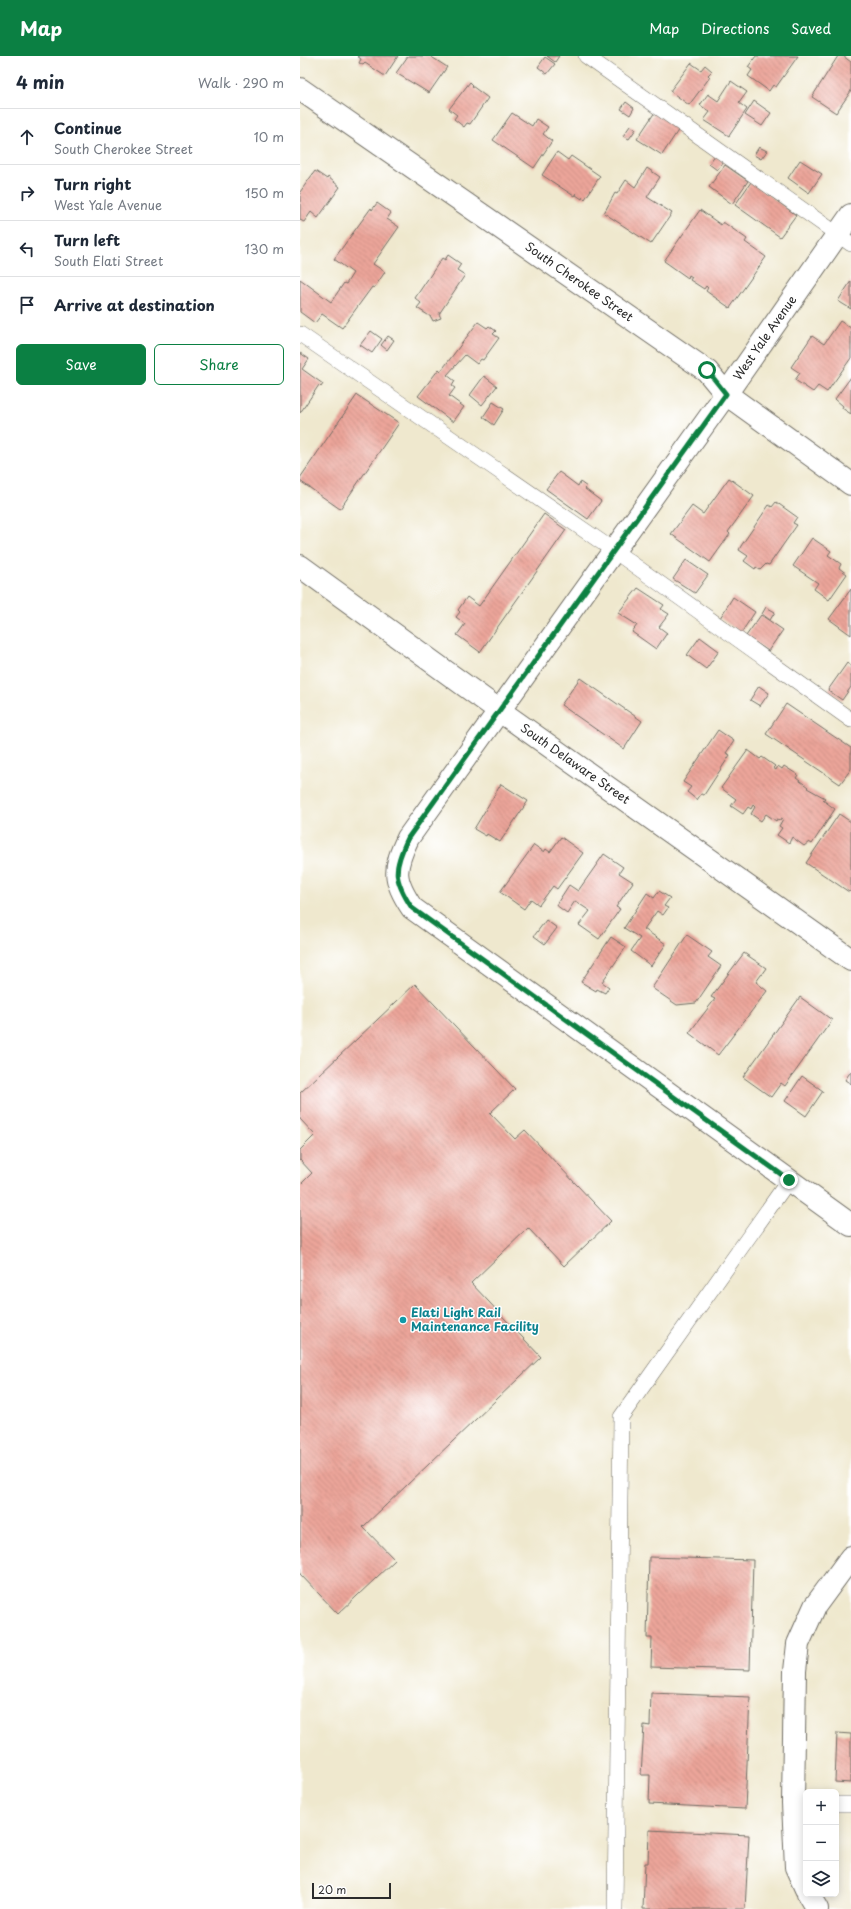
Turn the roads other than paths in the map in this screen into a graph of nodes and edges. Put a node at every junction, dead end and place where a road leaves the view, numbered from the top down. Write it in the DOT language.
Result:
graph roads {
  1 [pos="586,56"];
  2 [pos="300,89"];
  3 [pos="851,215"];
  4 [pos="844,239"];
  5 [pos="300,334"];
  6 [pos="726,394"];
  7 [pos="851,484"];
  8 [pos="613,550"];
  9 [pos="300,566"];
  10 [pos="500,712"];
  11 [pos="851,720"];
  12 [pos="851,960"];
  13 [pos="789,1180"];
  14 [pos="851,1225"];
  15 [pos="851,1557"];
  16 [pos="800,1803"];
  17 [pos="839,1804"];
  18 [pos="851,1804"];
  19 [pos="803,1882"];
  20 [pos="810,1897"];
  21 [pos="615,1909"];
  22 [pos="817,1909"];
  1 -- 4 [label="lane"];
  2 -- 6 [label="street, South Cherokee Street"];
  3 -- 4 [label="street, West Yale Avenue"];
  4 -- 6 [label="street, West Yale Avenue"];
  5 -- 8 [label="lane"];
  6 -- 7 [label="street, South Cherokee Street"];
  6 -- 8 [label="street, West Yale Avenue"];
  8 -- 10 [label="street, West Yale Avenue"];
  8 -- 11 [label="lane"];
  9 -- 10 [label="street, South Delaware Street"];
  10 -- 12 [label="street, South Delaware Street"];
  10 -- 13 [label="street, West Yale Avenue"];
  13 -- 14 [label="street"];
  13 -- 21 [label="lane"];
  15 -- 16 [label="street"];
  16 -- 19 [label="street"];
  17 -- 18 [label="lane"];
  20 -- 22 [label="street"];
}
